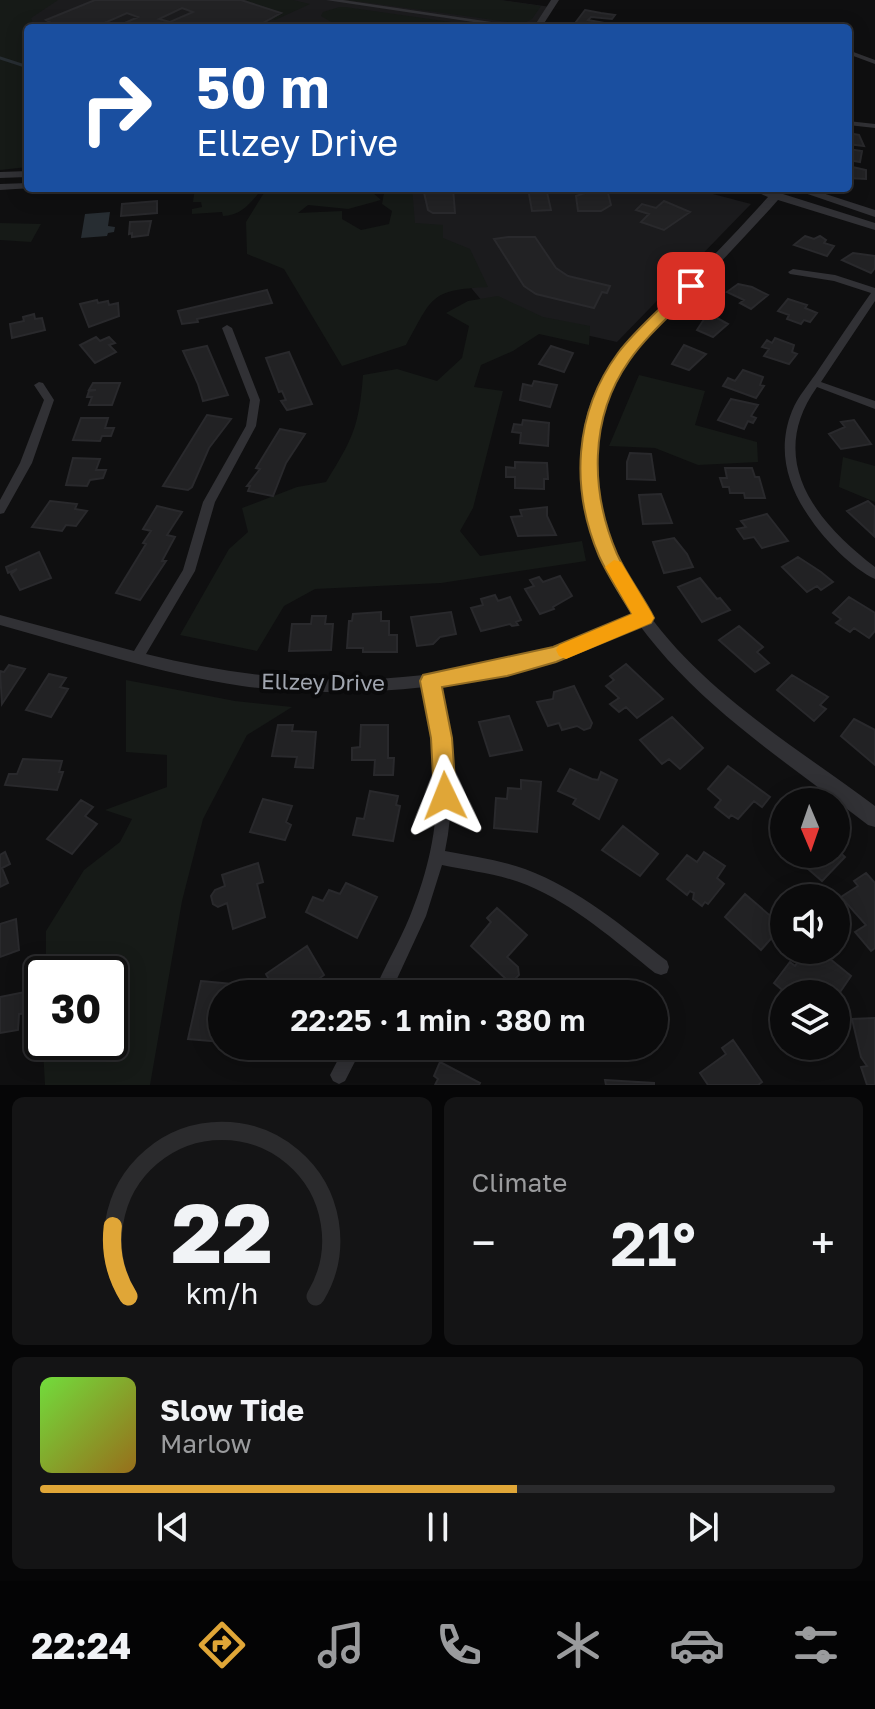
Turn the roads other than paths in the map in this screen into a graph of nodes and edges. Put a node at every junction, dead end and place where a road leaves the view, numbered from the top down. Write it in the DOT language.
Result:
graph roads {
  1 [pos="329,0"];
  2 [pos="555,0"];
  3 [pos="500,24"];
  4 [pos="540,24"];
  5 [pos="852,53"];
  6 [pos="875,62"];
  7 [pos="852,123"];
  8 [pos="875,126"];
  9 [pos="24,174"];
  10 [pos="0,175"];
  11 [pos="24,186"];
  12 [pos="0,187"];
  13 [pos="779,192"];
  14 [pos="808,192"];
  15 [pos="875,214"];
  16 [pos="875,227"];
  17 [pos="793,272"];
  18 [pos="875,292"];
  19 [pos="227,328"];
  20 [pos="815,383"];
  21 [pos="39,385"];
  22 [pos="875,405"];
  23 [pos="0,510"];
  24 [pos="875,574"];
  25 [pos="644,618"];
  26 [pos="0,620"];
  27 [pos="138,656"];
  28 [pos="430,681"];
  29 [pos="875,818"];
  30 [pos="438,857"];
  31 [pos="661,967"];
  32 [pos="388,980"];
  33 [pos="347,1060"];
  34 [pos="339,1075"];
  1 -- 3 [label="street"];
  2 -- 4 [label="street"];
  5 -- 6 [label="street"];
  7 -- 8 [label="street"];
  9 -- 10 [label="street"];
  11 -- 12 [label="street"];
  13 -- 16 [label="street"];
  13 -- 25 [label="street"];
  14 -- 15 [label="street"];
  17 -- 18 [label="street"];
  18 -- 20 [label="street"];
  19 -- 27 [label="street"];
  20 -- 22 [label="street"];
  20 -- 24 [label="street"];
  21 -- 23 [label="street"];
  25 -- 28 [label="street, Ellzey Drive"];
  25 -- 29 [label="street"];
  26 -- 27 [label="street, Ellzey Drive"];
  27 -- 28 [label="street, Ellzey Drive"];
  28 -- 30 [label="street"];
  30 -- 31 [label="street"];
  30 -- 32 [label="street"];
  33 -- 34 [label="street"];
}
